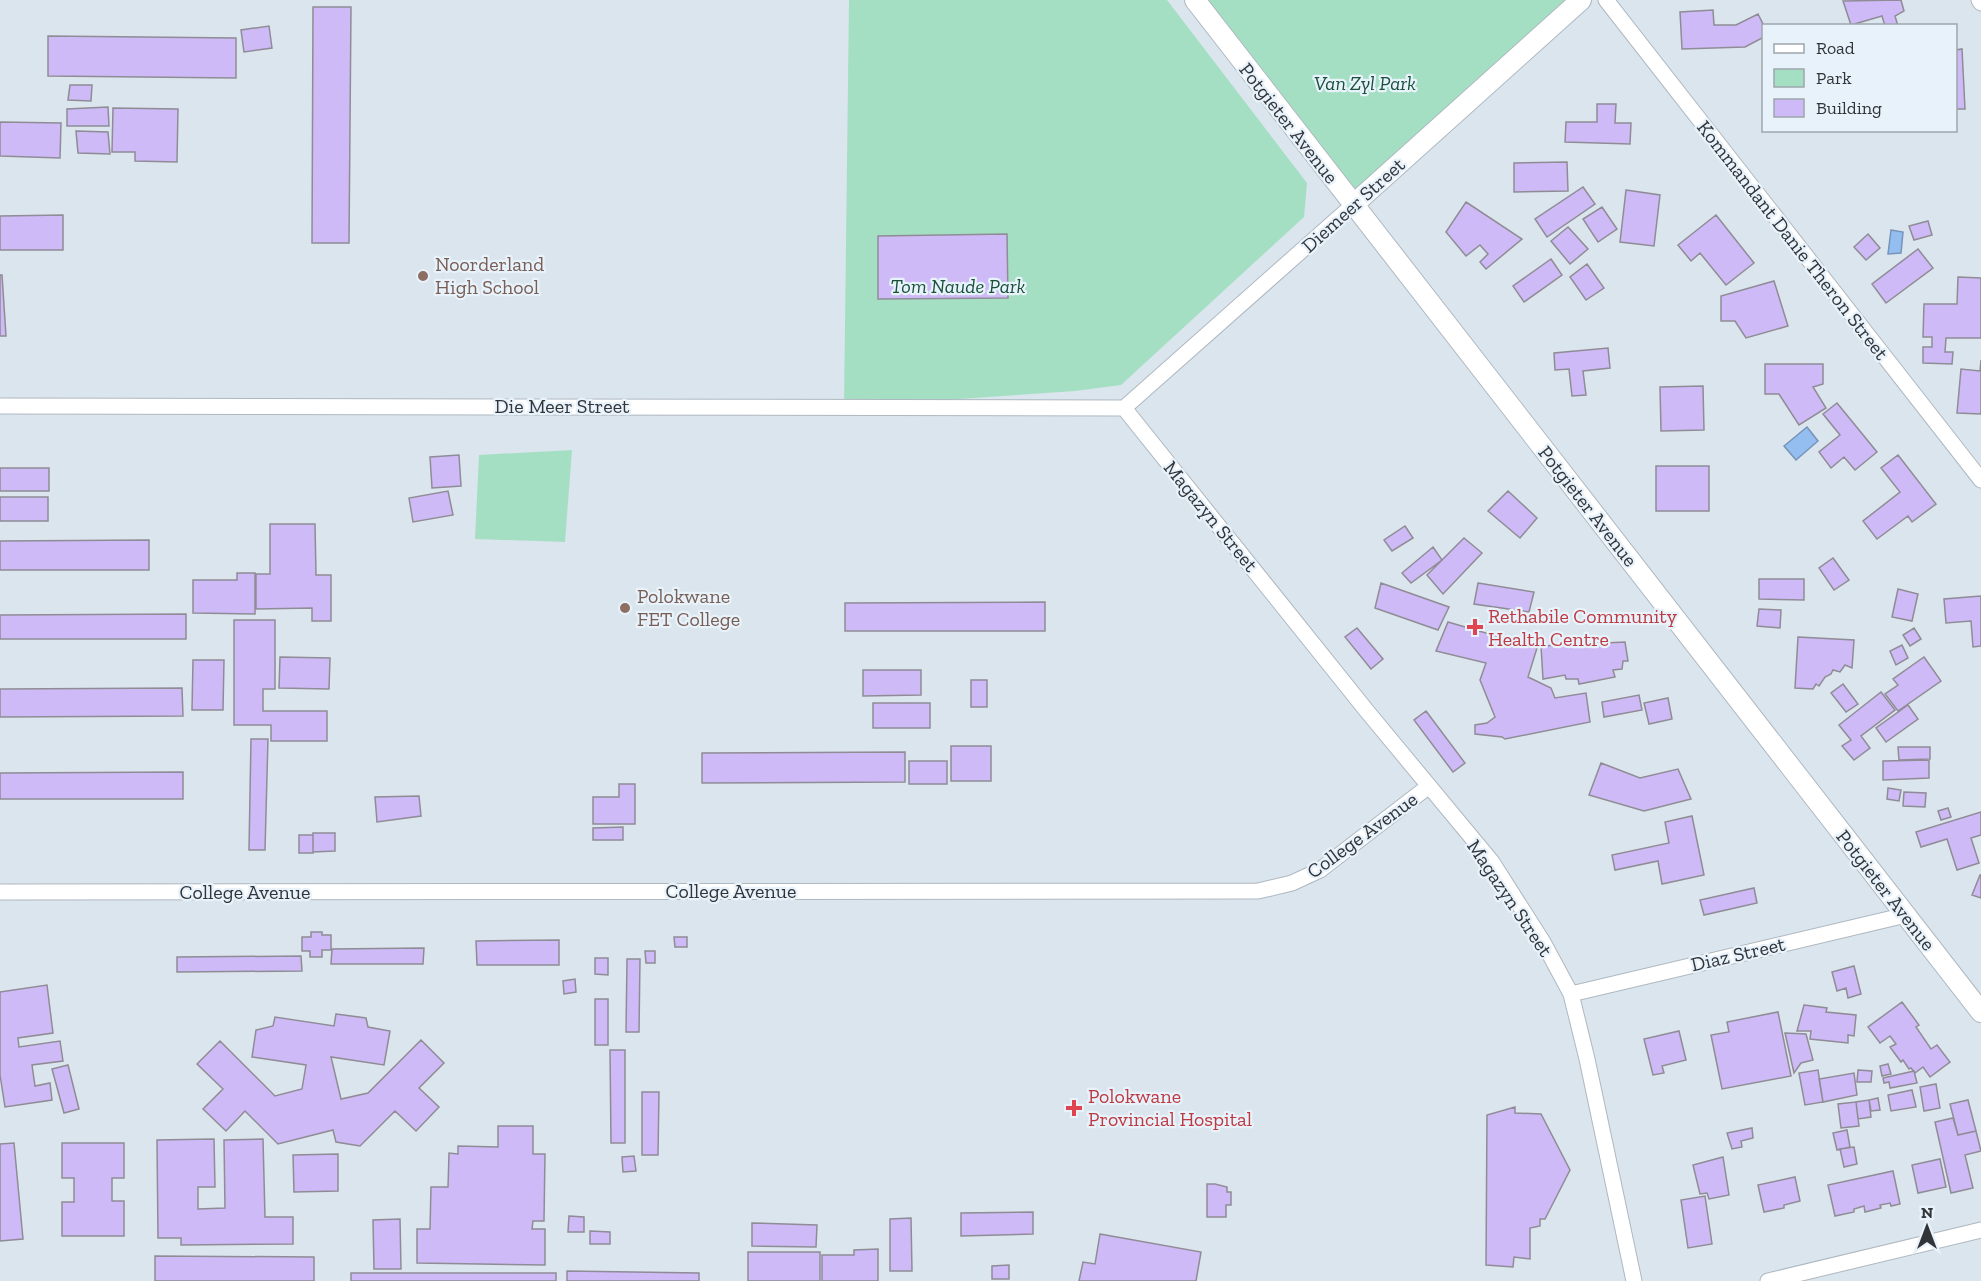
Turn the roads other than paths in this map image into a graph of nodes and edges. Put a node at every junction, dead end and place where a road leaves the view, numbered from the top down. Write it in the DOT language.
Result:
graph roads {
  1 [pos="1195,0"];
  2 [pos="1581,0"];
  3 [pos="1606,0"];
  4 [pos="1353,205"];
  5 [pos="0,406"];
  6 [pos="1124,408"];
  7 [pos="1981,480"];
  8 [pos="1429,786"];
  9 [pos="0,892"];
  10 [pos="1906,915"];
  11 [pos="1570,994"];
  12 [pos="1981,1012"];
  13 [pos="1981,1230"];
  14 [pos="1634,1281"];
  15 [pos="1768,1281"];
  1 -- 4 [label="street, Potgieter Avenue"];
  2 -- 4 [label="street, Diemeer Street"];
  3 -- 7 [label="street, Kommandant Danie Theron Street"];
  4 -- 6 [label="street, Diemeer Street"];
  4 -- 10 [label="street, Potgieter Avenue"];
  5 -- 6 [label="street, Die Meer Street"];
  6 -- 8 [label="street, Magazyn Street"];
  8 -- 9 [label="street, College Avenue"];
  8 -- 11 [label="street, Magazyn Street"];
  10 -- 11 [label="street, Diaz Street"];
  10 -- 12 [label="street, Potgieter Avenue"];
  11 -- 14 [label="street, Magazyn Street"];
  13 -- 15 [label="street"];
}
